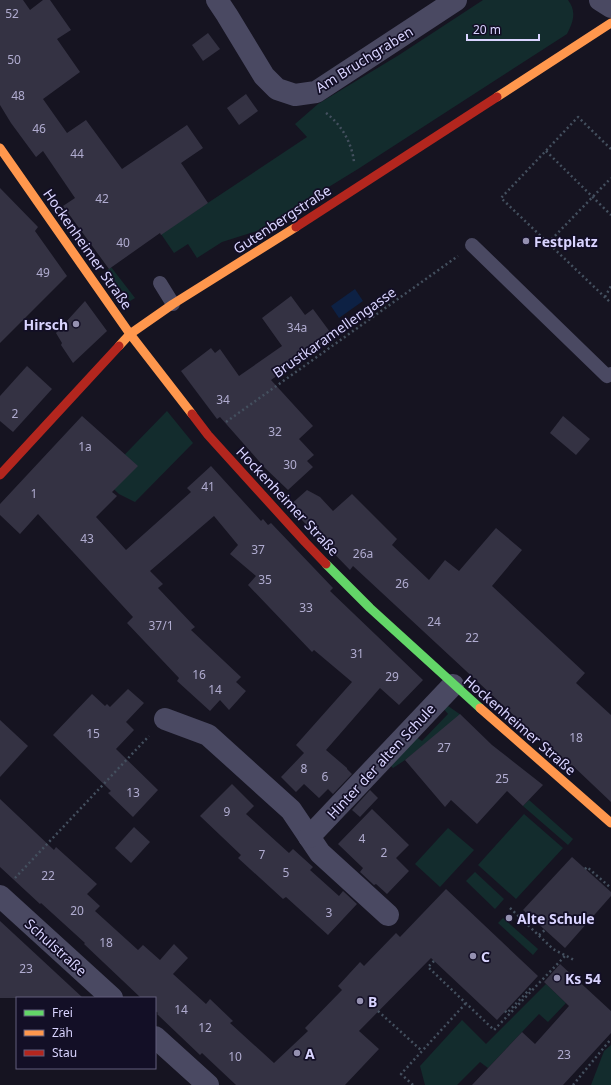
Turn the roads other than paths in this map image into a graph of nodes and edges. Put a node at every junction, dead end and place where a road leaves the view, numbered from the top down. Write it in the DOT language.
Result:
graph roads {
  1 [pos="217,0"];
  2 [pos="456,0"];
  3 [pos="600,0"];
  4 [pos="611,7"];
  5 [pos="611,24"];
  6 [pos="0,148"];
  7 [pos="472,245"];
  8 [pos="160,283"];
  9 [pos="173,304"];
  10 [pos="130,334"];
  11 [pos="610,378"];
  12 [pos="0,476"];
  13 [pos="453,686"];
  14 [pos="165,719"];
  15 [pos="611,823"];
  16 [pos="309,838"];
  17 [pos="0,896"];
  18 [pos="388,915"];
  19 [pos="111,997"];
  20 [pos="156,1038"];
  21 [pos="208,1085"];
  1 -- 2 [label="street, Am Bruchgraben"];
  3 -- 4 [label="street"];
  5 -- 9 [label="street, Gutenbergstraße"];
  6 -- 10 [label="street, Hockenheimer Straße"];
  7 -- 11 [label="lane"];
  8 -- 9 [label="lane"];
  9 -- 10 [label="street, Gutenbergstraße"];
  10 -- 12 [label="street, Gutenbergstraße"];
  10 -- 13 [label="street, Hockenheimer Straße"];
  13 -- 15 [label="street, Hockenheimer Straße"];
  13 -- 16 [label="street, Hinter der alten Schule"];
  14 -- 16 [label="street"];
  16 -- 18 [label="street"];
  17 -- 19 [label="street, Schulstraße"];
  20 -- 21 [label="street"];
}
